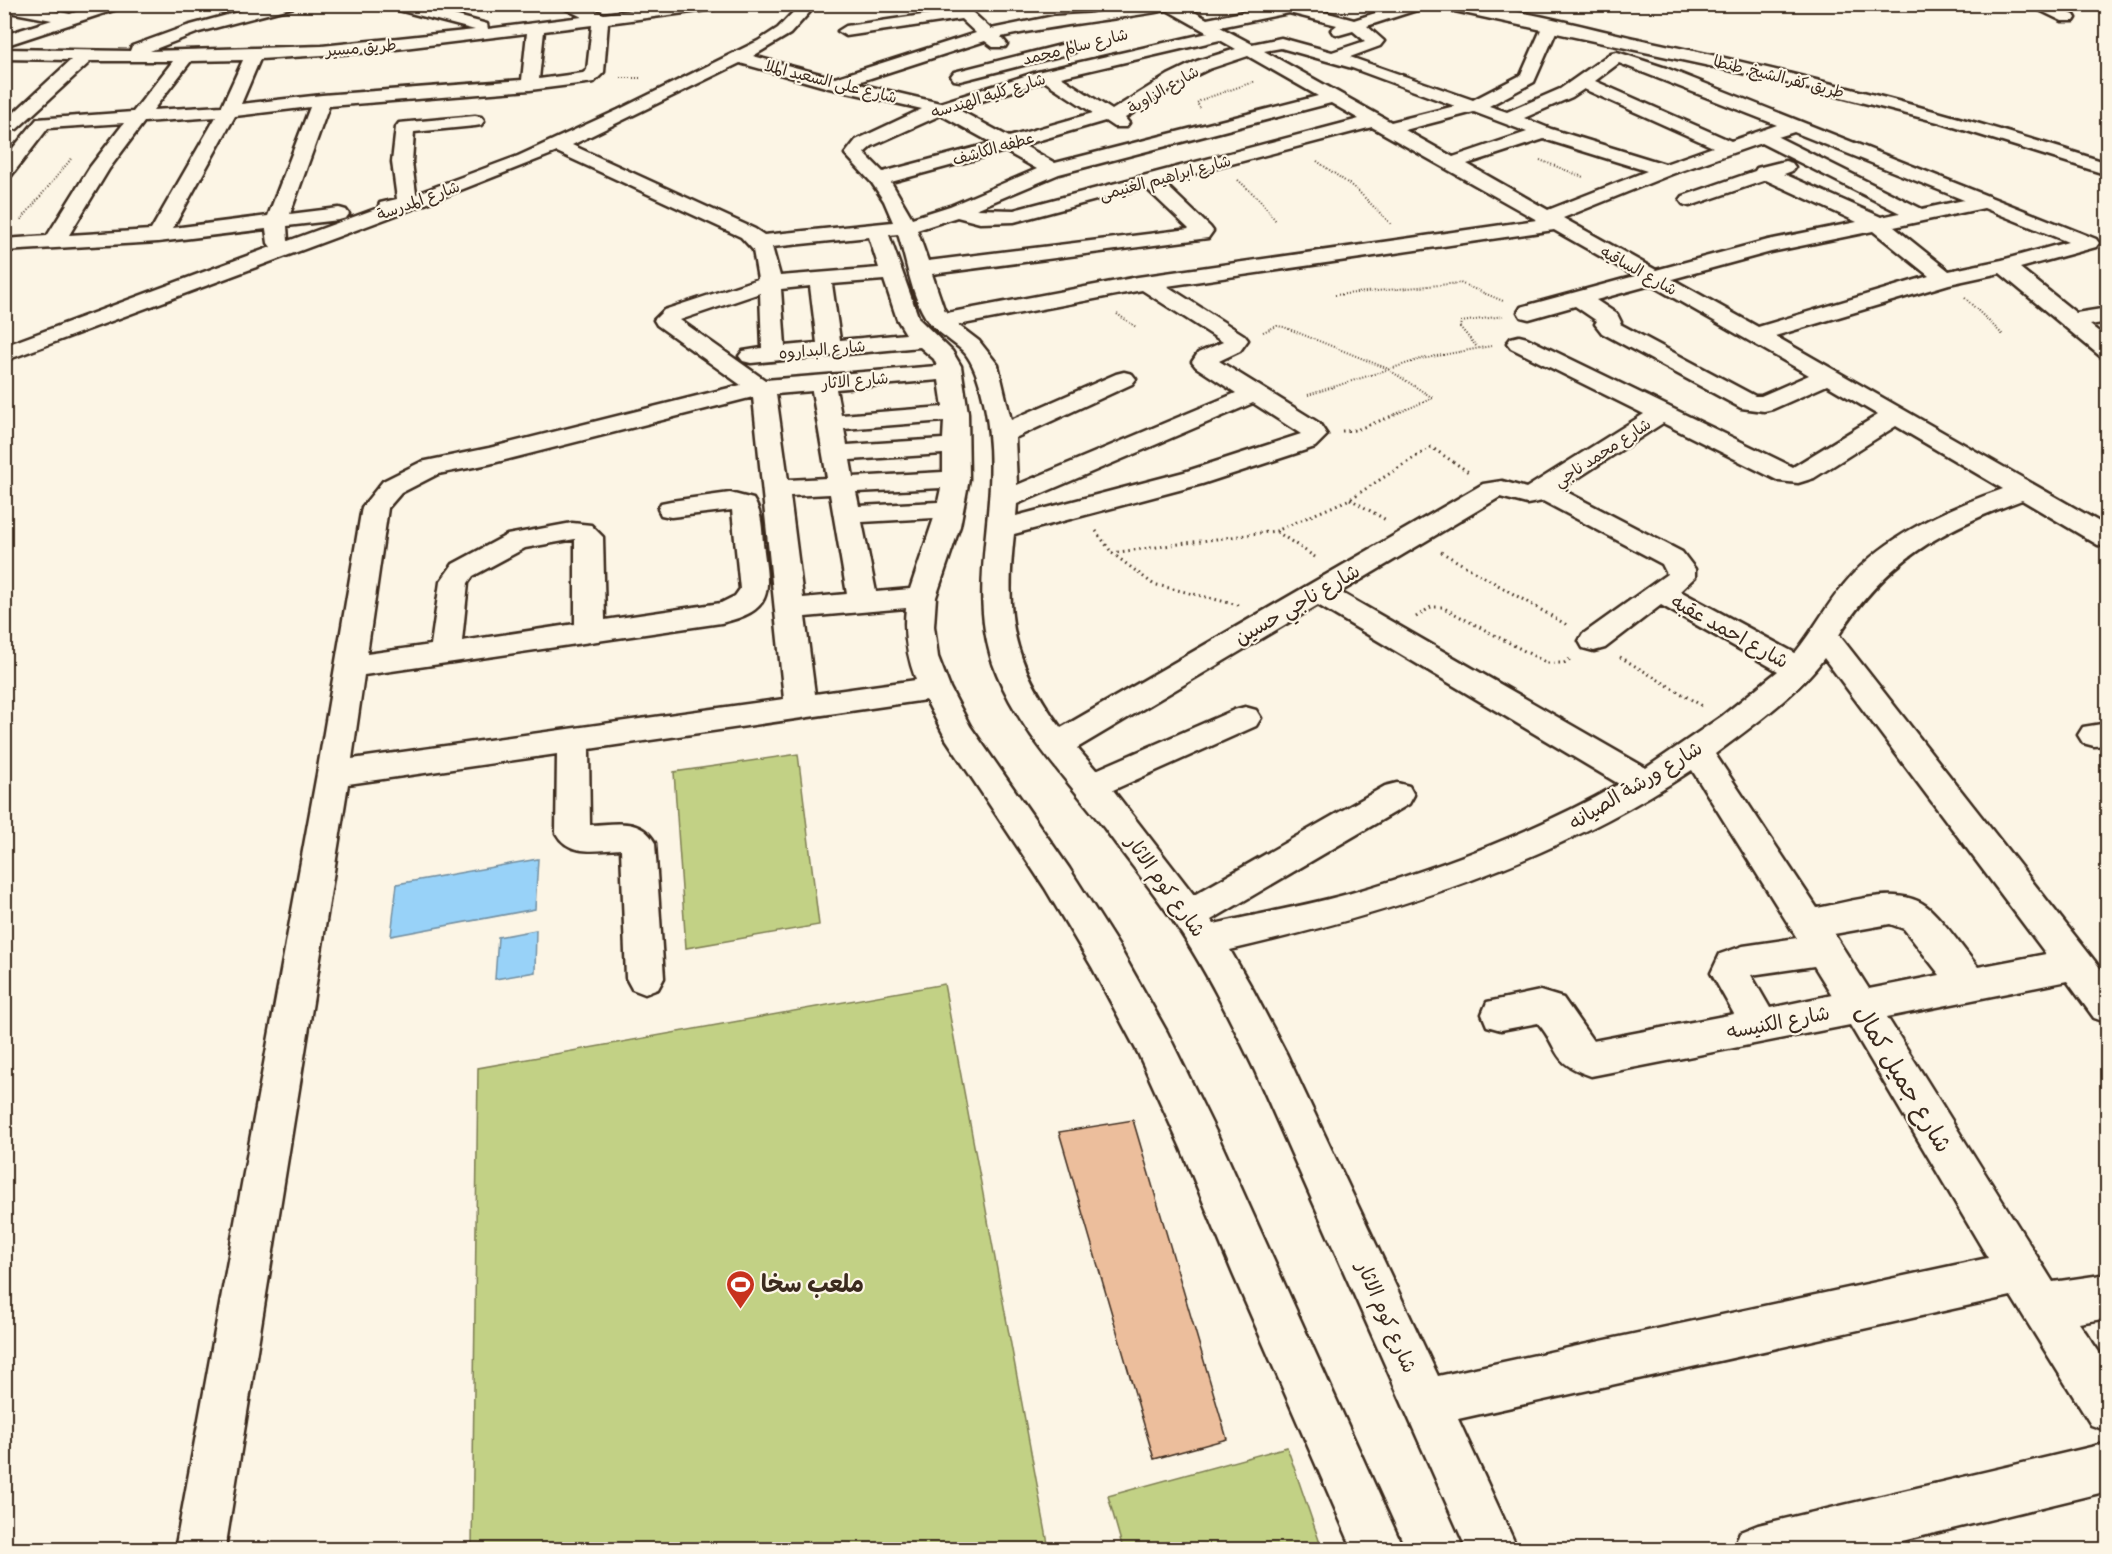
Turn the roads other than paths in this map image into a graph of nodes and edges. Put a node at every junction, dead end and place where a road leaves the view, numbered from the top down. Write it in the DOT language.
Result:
graph roads {
  1 [pos="117,4"];
  2 [pos="288,4"];
  3 [pos="393,4"];
  4 [pos="563,4"];
  5 [pos="715,4"];
  6 [pos="1063,4"];
  7 [pos="1420,4"];
  8 [pos="1445,4"];
  9 [pos="1484,4"];
  10 [pos="2034,4"];
  11 [pos="4,6"];
  12 [pos="1295,6"];
  13 [pos="633,9"];
  14 [pos="820,9"];
  15 [pos="957,9"];
  16 [pos="1168,11"];
  17 [pos="601,18"];
  18 [pos="2068,18"];
  19 [pos="72,20"];
  20 [pos="1080,20"];
  21 [pos="903,23"];
  22 [pos="1355,25"];
  23 [pos="1551,25"];
  24 [pos="536,26"];
  25 [pos="1204,26"];
  26 [pos="497,31"];
  27 [pos="846,31"];
  28 [pos="986,34"];
  29 [pos="4,41"];
  30 [pos="1635,42"];
  31 [pos="405,43"];
  32 [pos="1090,43"];
  33 [pos="1295,46"];
  34 [pos="1156,50"];
  35 [pos="322,51"];
  36 [pos="1248,51"];
  37 [pos="4,54"];
  38 [pos="255,55"];
  39 [pos="924,55"];
  40 [pos="86,56"];
  41 [pos="121,56"];
  42 [pos="184,57"];
  43 [pos="738,57"];
  44 [pos="1332,57"];
  45 [pos="1617,57"];
  46 [pos="1024,59"];
  47 [pos="878,70"];
  48 [pos="1051,75"];
  49 [pos="960,76"];
  50 [pos="1583,82"];
  51 [pos="836,84"];
  52 [pos="530,85"];
  53 [pos="993,91"];
  54 [pos="404,95"];
  55 [pos="1331,98"];
  56 [pos="322,100"];
  57 [pos="1075,101"];
  58 [pos="297,103"];
  59 [pos="1474,107"];
  60 [pos="940,108"];
  61 [pos="229,111"];
  62 [pos="138,116"];
  63 [pos="1109,116"];
  64 [pos="1508,117"];
  65 [pos="475,121"];
  66 [pos="43,123"];
  67 [pos="1008,124"];
  68 [pos="8,125"];
  69 [pos="1380,125"];
  70 [pos="1793,126"];
  71 [pos="405,127"];
  72 [pos="986,131"];
  73 [pos="1544,133"];
  74 [pos="1763,137"];
  75 [pos="963,138"];
  76 [pos="1008,144"];
  77 [pos="1151,144"];
  78 [pos="557,145"];
  79 [pos="1731,148"];
  80 [pos="1850,149"];
  81 [pos="2108,159"];
  82 [pos="1808,160"];
  83 [pos="1449,164"];
  84 [pos="2108,169"];
  85 [pos="1052,170"];
  86 [pos="1665,170"];
  87 [pos="4,172"];
  88 [pos="1764,172"];
  89 [pos="879,179"];
  90 [pos="1150,181"];
  91 [pos="1690,200"];
  92 [pos="1071,202"];
  93 [pos="1985,202"];
  94 [pos="408,204"];
  95 [pos="957,210"];
  96 [pos="1917,214"];
  97 [pos="1550,221"];
  98 [pos="1875,222"];
  99 [pos="276,223"];
  100 [pos="891,228"];
  101 [pos="158,236"];
  102 [pos="2098,241"];
  103 [pos="54,242"];
  104 [pos="759,242"];
  105 [pos="4,245"];
  106 [pos="279,251"];
  107 [pos="2004,266"];
  108 [pos="1126,269"];
  109 [pos="905,271"];
  110 [pos="820,278"];
  111 [pos="1653,278"];
  112 [pos="1945,278"];
  113 [pos="769,283"];
  114 [pos="1577,298"];
  115 [pos="2108,315"];
  116 [pos="2070,321"];
  117 [pos="933,330"];
  118 [pos="1755,335"];
  119 [pos="829,348"];
  120 [pos="2108,351"];
  121 [pos="774,353"];
  122 [pos="4,354"];
  123 [pos="718,359"];
  124 [pos="950,372"];
  125 [pos="1828,376"];
  126 [pos="1124,379"];
  127 [pos="823,383"];
  128 [pos="759,388"];
  129 [pos="1266,400"];
  130 [pos="1661,414"];
  131 [pos="1896,415"];
  132 [pos="830,423"];
  133 [pos="1002,435"];
  134 [pos="836,453"];
  135 [pos="954,462"];
  136 [pos="841,486"];
  137 [pos="774,489"];
  138 [pos="1542,490"];
  139 [pos="2022,491"];
  140 [pos="671,509"];
  141 [pos="847,515"];
  142 [pos="1002,515"];
  143 [pos="2102,532"];
  144 [pos="1318,592"];
  145 [pos="1661,593"];
  146 [pos="922,597"];
  147 [pos="863,602"];
  148 [pos="790,609"];
  149 [pos="590,632"];
  150 [pos="1824,637"];
  151 [pos="1594,641"];
  152 [pos="445,653"];
  153 [pos="349,667"];
  154 [pos="1799,669"];
  155 [pos="935,688"];
  156 [pos="801,708"];
  157 [pos="1245,717"];
  158 [pos="573,740"];
  159 [pos="1056,746"];
  160 [pos="1696,751"];
  161 [pos="333,774"];
  162 [pos="1646,784"];
  163 [pos="1091,786"];
  164 [pos="1397,795"];
  165 [pos="1197,928"];
  166 [pos="1816,936"];
  167 [pos="2076,964"];
  168 [pos="645,978"];
  169 [pos="1970,985"];
  170 [pos="1859,1006"];
  171 [pos="2108,1006"];
  172 [pos="1501,1014"];
  173 [pos="1760,1026"];
  174 [pos="2032,1289"];
  175 [pos="2108,1296"];
  176 [pos="1426,1402"];
  177 [pos="2108,1408"];
  178 [pos="2108,1467"];
  179 [pos="200,1550"];
  180 [pos="1379,1550"];
  181 [pos="1493,1550"];
  182 [pos="1758,1550"];
  1 -- 19 [label="street"];
  2 -- 41 [label="street"];
  3 -- 26 [label="street"];
  4 -- 17 [label="street"];
  5 -- 13 [label="street, طريق مسير"];
  6 -- 20 [label="street"];
  7 -- 22 [label="street"];
  8 -- 23 [label="street, طريق كفر الشيخ, طنطا"];
  9 -- 81 [label="street, طريق كفر الشيخ, طنطا"];
  10 -- 18 [label="street"];
  11 -- 19 [label="street"];
  12 -- 22 [label="street"];
  12 -- 25 [label="street, شارع كليه الهندسه"];
  13 -- 17 [label="street, طريق مسير"];
  14 -- 27 [label="street"];
  14 -- 43 [label="street, شارع المدرسة"];
  15 -- 21 [label="street"];
  15 -- 28 [label="street"];
  16 -- 20 [label="street"];
  16 -- 25 [label="street, شارع الساقيه"];
  17 -- 24 [label="street, طريق مسير"];
  17 -- 52 [label="street"];
  19 -- 29 [label="street"];
  20 -- 28 [label="street"];
  21 -- 27 [label="street"];
  21 -- 39 [label="street"];
  22 -- 33 [label="street"];
  22 -- 44 [label="street"];
  23 -- 30 [label="street, طريق كفر الشيخ, طنطا"];
  23 -- 59 [label="street, شارع ابراهيم الغنيمى"];
  24 -- 26 [label="street, طريق مسير"];
  24 -- 52 [label="street"];
  25 -- 34 [label="street, شارع كليه الهندسه"];
  25 -- 36 [label="street, شارع الساقيه"];
  26 -- 31 [label="street, طريق مسير"];
  27 -- 47 [label="street"];
  28 -- 39 [label="street"];
  28 -- 46 [label="street"];
  30 -- 45 [label="street"];
  30 -- 84 [label="street, طريق كفر الشيخ, طنطا"];
  31 -- 35 [label="street, طريق مسير"];
  31 -- 54 [label="street"];
  32 -- 46 [label="street, شارع سالم محمد"];
  33 -- 36 [label="street, شارع الزاوية"];
  33 -- 44 [label="street"];
  34 -- 48 [label="street, شارع كليه الهندسه"];
  34 -- 57 [label="street"];
  35 -- 38 [label="street, طريق مسير"];
  35 -- 58 [label="street"];
  36 -- 55 [label="street, شارع الساقيه"];
  36 -- 63 [label="street, شارع الزاوية"];
  37 -- 40 [label="street, طريق مسير"];
  38 -- 42 [label="street, طريق مسير"];
  38 -- 61 [label="street"];
  39 -- 47 [label="street"];
  39 -- 49 [label="street"];
  40 -- 41 [label="street, طريق مسير"];
  40 -- 68 [label="street"];
  41 -- 42 [label="street, طريق مسير"];
  42 -- 62 [label="street"];
  43 -- 51 [label="street, شارع على السعيد الملا"];
  43 -- 78 [label="street, شارع المدرسة"];
  44 -- 59 [label="street"];
  45 -- 50 [label="street"];
  45 -- 70 [label="street"];
  46 -- 48 [label="street"];
  46 -- 49 [label="street, شارع سالم محمد"];
  47 -- 51 [label="street"];
  48 -- 53 [label="street, شارع كليه الهندسه"];
  48 -- 57 [label="street"];
  49 -- 53 [label="street"];
  50 -- 64 [label="street"];
  50 -- 79 [label="street"];
  51 -- 60 [label="street, شارع على السعيد الملا"];
  52 -- 54 [label="street"];
  53 -- 60 [label="street, شارع كليه الهندسه"];
  54 -- 56 [label="street"];
  54 -- 71 [label="street"];
  55 -- 69 [label="street, شارع الساقيه"];
  55 -- 77 [label="street"];
  56 -- 58 [label="street"];
  56 -- 99 [label="street"];
  57 -- 63 [label="street"];
  58 -- 61 [label="street"];
  59 -- 64 [label="street"];
  59 -- 69 [label="street, شارع ابراهيم الغنيمى"];
  60 -- 72 [label="street, شارع على السعيد الملا"];
  60 -- 89 [label="street, شارع كليه الهندسه"];
  61 -- 62 [label="street"];
  61 -- 101 [label="street"];
  62 -- 66 [label="street"];
  62 -- 103 [label="street"];
  63 -- 76 [label="street, عطفه الكاشف"];
  63 -- 77 [label="street"];
  64 -- 73 [label="street"];
  65 -- 71 [label="street"];
  66 -- 68 [label="street"];
  66 -- 87 [label="street"];
  67 -- 72 [label="street"];
  69 -- 83 [label="street, شارع الساقيه"];
  69 -- 90 [label="street, شارع ابراهيم الغنيمى"];
  70 -- 74 [label="street"];
  70 -- 80 [label="street"];
  71 -- 94 [label="street"];
  72 -- 75 [label="street"];
  72 -- 76 [label="street, شارع على السعيد الملا"];
  73 -- 83 [label="street"];
  73 -- 86 [label="street"];
  74 -- 79 [label="street"];
  74 -- 82 [label="street"];
  76 -- 85 [label="street, شارع على السعيد الملا"];
  76 -- 89 [label="street, عطفه الكاشف"];
  77 -- 85 [label="street"];
  78 -- 94 [label="street, شارع المدرسة"];
  78 -- 104 [label="street"];
  79 -- 86 [label="street"];
  80 -- 82 [label="street"];
  80 -- 93 [label="street"];
  82 -- 88 [label="street"];
  82 -- 96 [label="street"];
  83 -- 97 [label="street, شارع الساقيه"];
  85 -- 95 [label="street"];
  86 -- 97 [label="street"];
  88 -- 91 [label="street"];
  88 -- 98 [label="street"];
  89 -- 100 [label="street, شارع كليه الهندسه"];
  90 -- 92 [label="street, شارع ابراهيم الغنيمى"];
  90 -- 108 [label="street"];
  92 -- 95 [label="street, شارع ابراهيم الغنيمى"];
  92 -- 108 [label="street"];
  93 -- 96 [label="street"];
  93 -- 102 [label="street"];
  94 -- 99 [label="street"];
  94 -- 106 [label="street, شارع المدرسة"];
  95 -- 100 [label="street"];
  96 -- 98 [label="street"];
  97 -- 108 [label="street"];
  97 -- 111 [label="street, شارع الساقيه"];
  98 -- 111 [label="street"];
  98 -- 112 [label="street"];
  99 -- 101 [label="street"];
  99 -- 106 [label="street"];
  100 -- 104 [label="street"];
  100 -- 109 [label="street, شارع كوم الاثار"];
  101 -- 103 [label="street"];
  102 -- 107 [label="street"];
  103 -- 105 [label="street"];
  104 -- 113 [label="street"];
  106 -- 122 [label="street, شارع المدرسة"];
  107 -- 112 [label="street"];
  107 -- 116 [label="street"];
  108 -- 109 [label="street"];
  108 -- 117 [label="street, شارع البداروه"];
  108 -- 129 [label="street"];
  109 -- 110 [label="street"];
  109 -- 117 [label="street, شارع كوم الاثار"];
  110 -- 113 [label="street"];
  110 -- 119 [label="street"];
  111 -- 114 [label="street"];
  111 -- 118 [label="street, شارع الساقيه"];
  112 -- 118 [label="street"];
  113 -- 121 [label="street"];
  113 -- 123 [label="street"];
  114 -- 125 [label="street"];
  114 -- 130 [label="street"];
  115 -- 116 [label="street"];
  116 -- 120 [label="street"];
  117 -- 119 [label="street, شارع البداروه"];
  117 -- 124 [label="street, شارع كوم الاثار"];
  117 -- 133 [label="street, شارع كوم الاثار"];
  118 -- 125 [label="street, شارع الساقيه"];
  119 -- 121 [label="street, شارع البداروه"];
  121 -- 123 [label="street, شارع البداروه"];
  123 -- 128 [label="street"];
  124 -- 127 [label="street, شارع الاثار"];
  124 -- 135 [label="street, شارع كوم الاثار"];
  125 -- 131 [label="street, شارع الساقيه"];
  126 -- 133 [label="street"];
  127 -- 128 [label="street, شارع الاثار"];
  127 -- 132 [label="street"];
  128 -- 137 [label="street"];
  128 -- 153 [label="street, شارع الاثار"];
  129 -- 142 [label="street"];
  129 -- 142 [label="street"];
  130 -- 131 [label="street"];
  130 -- 138 [label="street, شارع محمد ناجي"];
  131 -- 139 [label="street, شارع الساقيه"];
  132 -- 134 [label="street"];
  132 -- 135 [label="street"];
  133 -- 142 [label="street, شارع كوم الاثار"];
  134 -- 135 [label="street"];
  134 -- 136 [label="street"];
  135 -- 136 [label="street"];
  135 -- 141 [label="street"];
  135 -- 146 [label="street, شارع كوم الاثار"];
  136 -- 137 [label="street"];
  136 -- 141 [label="street"];
  137 -- 148 [label="street"];
  138 -- 144 [label="street, شارع ناجي حسين"];
  138 -- 145 [label="street"];
  139 -- 143 [label="street, شارع الساقيه"];
  139 -- 150 [label="street, شارع ورشة الصيانه"];
  140 -- 149 [label="street"];
  141 -- 147 [label="street"];
  142 -- 159 [label="street, شارع كوم الاثار"];
  144 -- 159 [label="street, شارع ناجي حسين"];
  144 -- 162 [label="street"];
  145 -- 151 [label="street"];
  145 -- 154 [label="street, شارع احمد عقبه"];
  146 -- 147 [label="street"];
  146 -- 155 [label="street, شارع كوم الاثار"];
  147 -- 148 [label="street"];
  148 -- 156 [label="street"];
  149 -- 152 [label="street"];
  149 -- 152 [label="street"];
  150 -- 154 [label="street, شارع ورشة الصيانه"];
  150 -- 167 [label="street"];
  152 -- 153 [label="street"];
  153 -- 161 [label="street, شارع الاثار"];
  154 -- 160 [label="street, شارع ورشة الصيانه"];
  155 -- 156 [label="street"];
  155 -- 180 [label="street, شارع كوم الاثار"];
  156 -- 158 [label="street"];
  157 -- 163 [label="street"];
  158 -- 161 [label="street"];
  158 -- 168 [label="street"];
  159 -- 163 [label="street, شارع كوم الاثار"];
  160 -- 162 [label="street, شارع ورشة الصيانه"];
  160 -- 166 [label="street, شارع جميل كمال"];
  161 -- 179 [label="street, شارع الاثار"];
  162 -- 165 [label="street, شارع ورشة الصيانه"];
  163 -- 165 [label="street, شارع كوم الاثار"];
  164 -- 165 [label="street"];
  165 -- 176 [label="street, شارع كوم الاثار"];
  166 -- 169 [label="street"];
  166 -- 170 [label="street, شارع جميل كمال"];
  166 -- 173 [label="street"];
  167 -- 169 [label="street, شارع الكنيسه"];
  167 -- 171 [label="street"];
  169 -- 170 [label="street, شارع الكنيسه"];
  170 -- 173 [label="street, شارع الكنيسه"];
  170 -- 174 [label="street, شارع جميل كمال"];
  172 -- 173 [label="street, شارع الكنيسه"];
  174 -- 175 [label="street"];
  174 -- 176 [label="street"];
  174 -- 177 [label="street, شارع جميل كمال"];
  176 -- 181 [label="street, شارع كوم الاثار"];
  178 -- 182 [label="street"];
}
